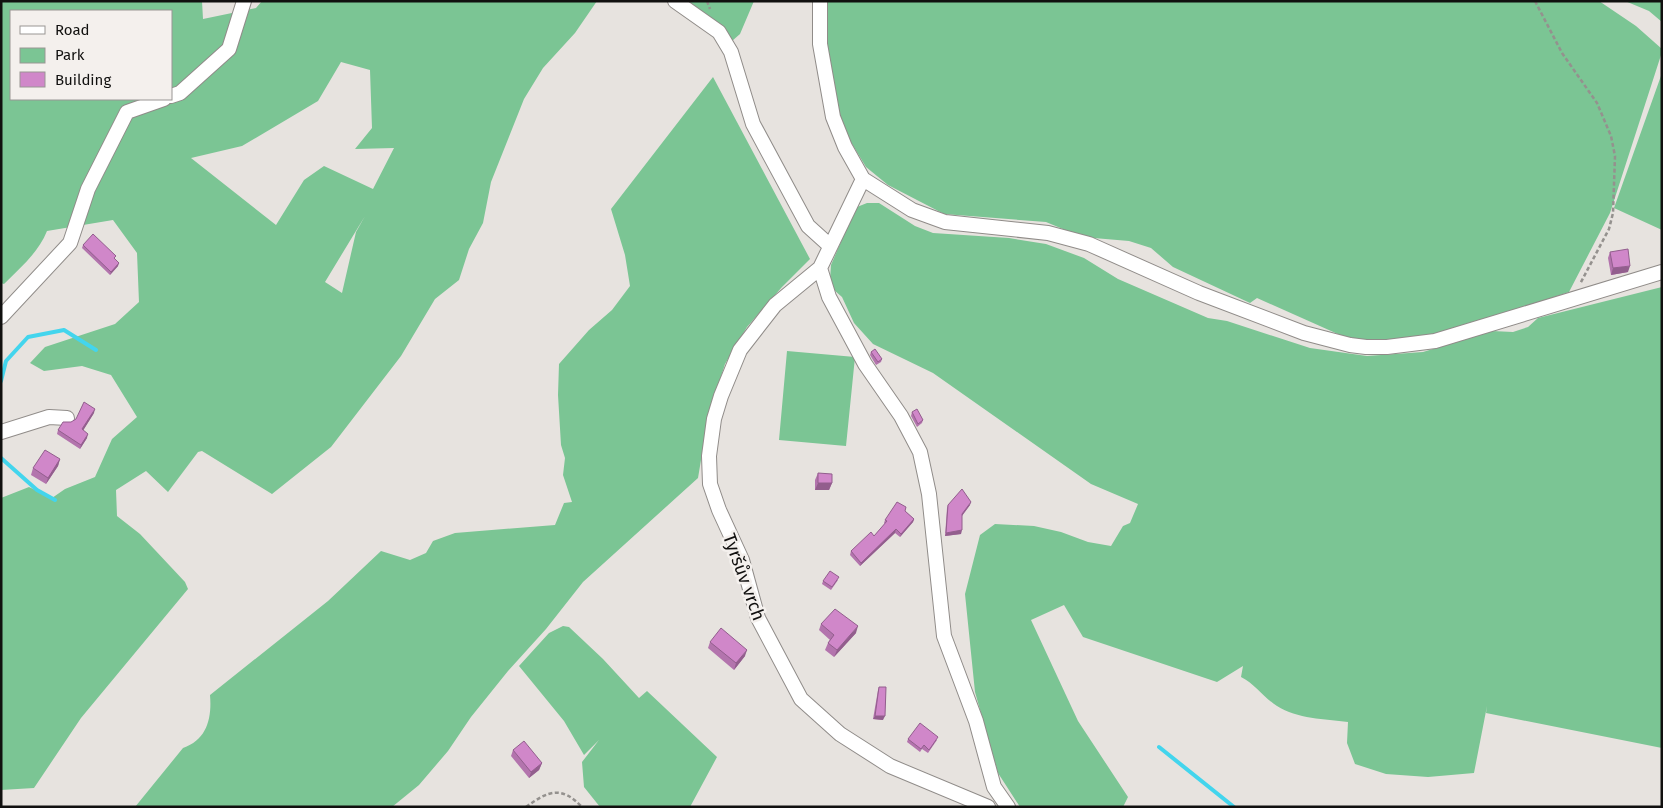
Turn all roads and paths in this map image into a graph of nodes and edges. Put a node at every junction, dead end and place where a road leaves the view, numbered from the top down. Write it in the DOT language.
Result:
graph roads {
  1 [pos="244,1"];
  2 [pos="675,1"];
  3 [pos="820,1"];
  4 [pos="1536,1"];
  5 [pos="172,96"];
  6 [pos="161,100"];
  7 [pos="863,179"];
  8 [pos="829,245"];
  9 [pos="820,268"];
  10 [pos="1662,272"];
  11 [pos="1570,300"];
  12 [pos="1,317"];
  13 [pos="67,418"];
  14 [pos="1,432"];
  15 [pos="526,807"];
  16 [pos="582,807"];
  17 [pos="988,807"];
  18 [pos="1008,807"];
  1 -- 5 [label="street"];
  2 -- 8 [label="street"];
  3 -- 7 [label="street"];
  4 -- 11 [label="path"];
  6 -- 12 [label="street"];
  7 -- 8 [label="street, Tyršův vrch"];
  7 -- 11 [label="street"];
  8 -- 9 [label="street, Tyršův vrch"];
  9 -- 17 [label="street, Tyršův vrch"];
  9 -- 18 [label="street"];
  10 -- 11 [label="street"];
  13 -- 14 [label="street"];
  15 -- 16 [label="path"];
}
